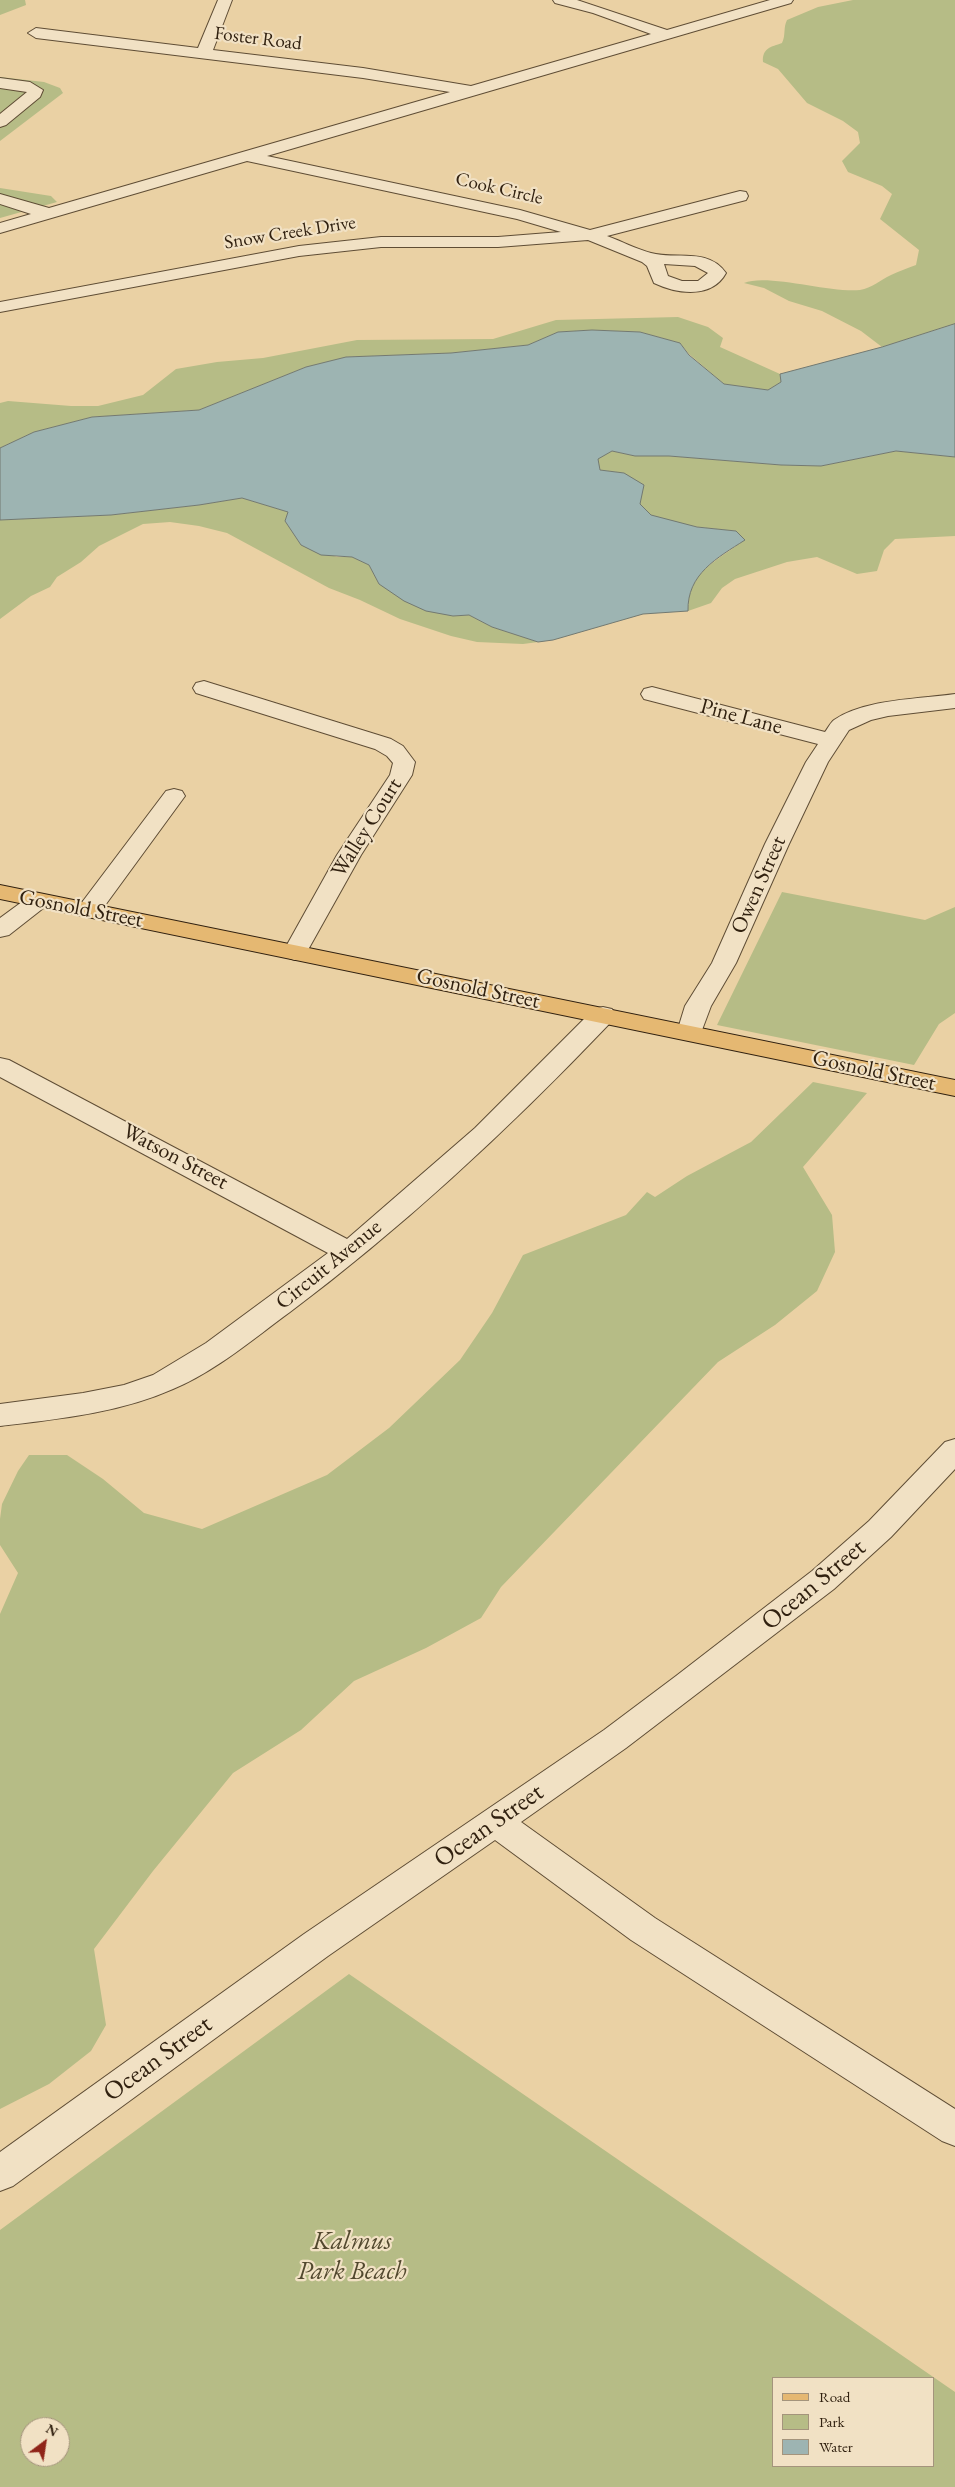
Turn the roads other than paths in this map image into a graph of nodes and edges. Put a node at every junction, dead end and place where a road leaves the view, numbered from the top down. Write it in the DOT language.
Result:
graph roads {
  1 [pos="226,0"];
  2 [pos="560,0"];
  3 [pos="786,0"];
  4 [pos="36,34"];
  5 [pos="668,35"];
  6 [pos="204,53"];
  7 [pos="0,83"];
  8 [pos="474,92"];
  9 [pos="0,122"];
  10 [pos="246,157"];
  11 [pos="740,196"];
  12 [pos="0,199"];
  13 [pos="50,214"];
  14 [pos="0,228"];
  15 [pos="590,235"];
  16 [pos="648,258"];
  17 [pos="0,307"];
  18 [pos="204,688"];
  19 [pos="652,694"];
  20 [pos="955,701"];
  21 [pos="830,740"];
  22 [pos="174,796"];
  23 [pos="0,892"];
  24 [pos="38,901"];
  25 [pos="89,910"];
  26 [pos="0,930"];
  27 [pos="295,952"];
  28 [pos="603,1014"];
  29 [pos="690,1032"];
  30 [pos="0,1066"];
  31 [pos="955,1088"];
  32 [pos="348,1252"];
  33 [pos="0,1415"];
  34 [pos="955,1450"];
  35 [pos="496,1822"];
  36 [pos="955,2129"];
  37 [pos="0,2174"];
  1 -- 6 [label="street"];
  2 -- 5 [label="street"];
  3 -- 5 [label="street"];
  4 -- 6 [label="street, Foster Road"];
  5 -- 8 [label="street"];
  6 -- 8 [label="street, Foster Road"];
  7 -- 9 [label="street"];
  8 -- 10 [label="street"];
  10 -- 13 [label="street"];
  10 -- 15 [label="street, Cook Circle"];
  11 -- 15 [label="street"];
  12 -- 13 [label="street"];
  13 -- 14 [label="street"];
  15 -- 16 [label="street, Cook Circle"];
  15 -- 17 [label="street, Snow Creek Drive"];
  18 -- 27 [label="street, Walley Court"];
  19 -- 21 [label="street, Pine Lane"];
  20 -- 21 [label="street, Owen Street"];
  21 -- 29 [label="street, Owen Street"];
  22 -- 25 [label="street"];
  23 -- 24 [label="main road, Gosnold Street"];
  24 -- 25 [label="main road, Gosnold Street"];
  24 -- 26 [label="street"];
  25 -- 27 [label="main road, Gosnold Street"];
  27 -- 28 [label="main road, Gosnold Street"];
  28 -- 29 [label="main road, Gosnold Street"];
  28 -- 32 [label="street, Circuit Avenue"];
  29 -- 31 [label="main road, Gosnold Street"];
  30 -- 32 [label="street, Watson Street"];
  32 -- 33 [label="street, Circuit Avenue"];
  34 -- 35 [label="street, Ocean Street"];
  35 -- 36 [label="street"];
  35 -- 37 [label="street, Ocean Street"];
}
